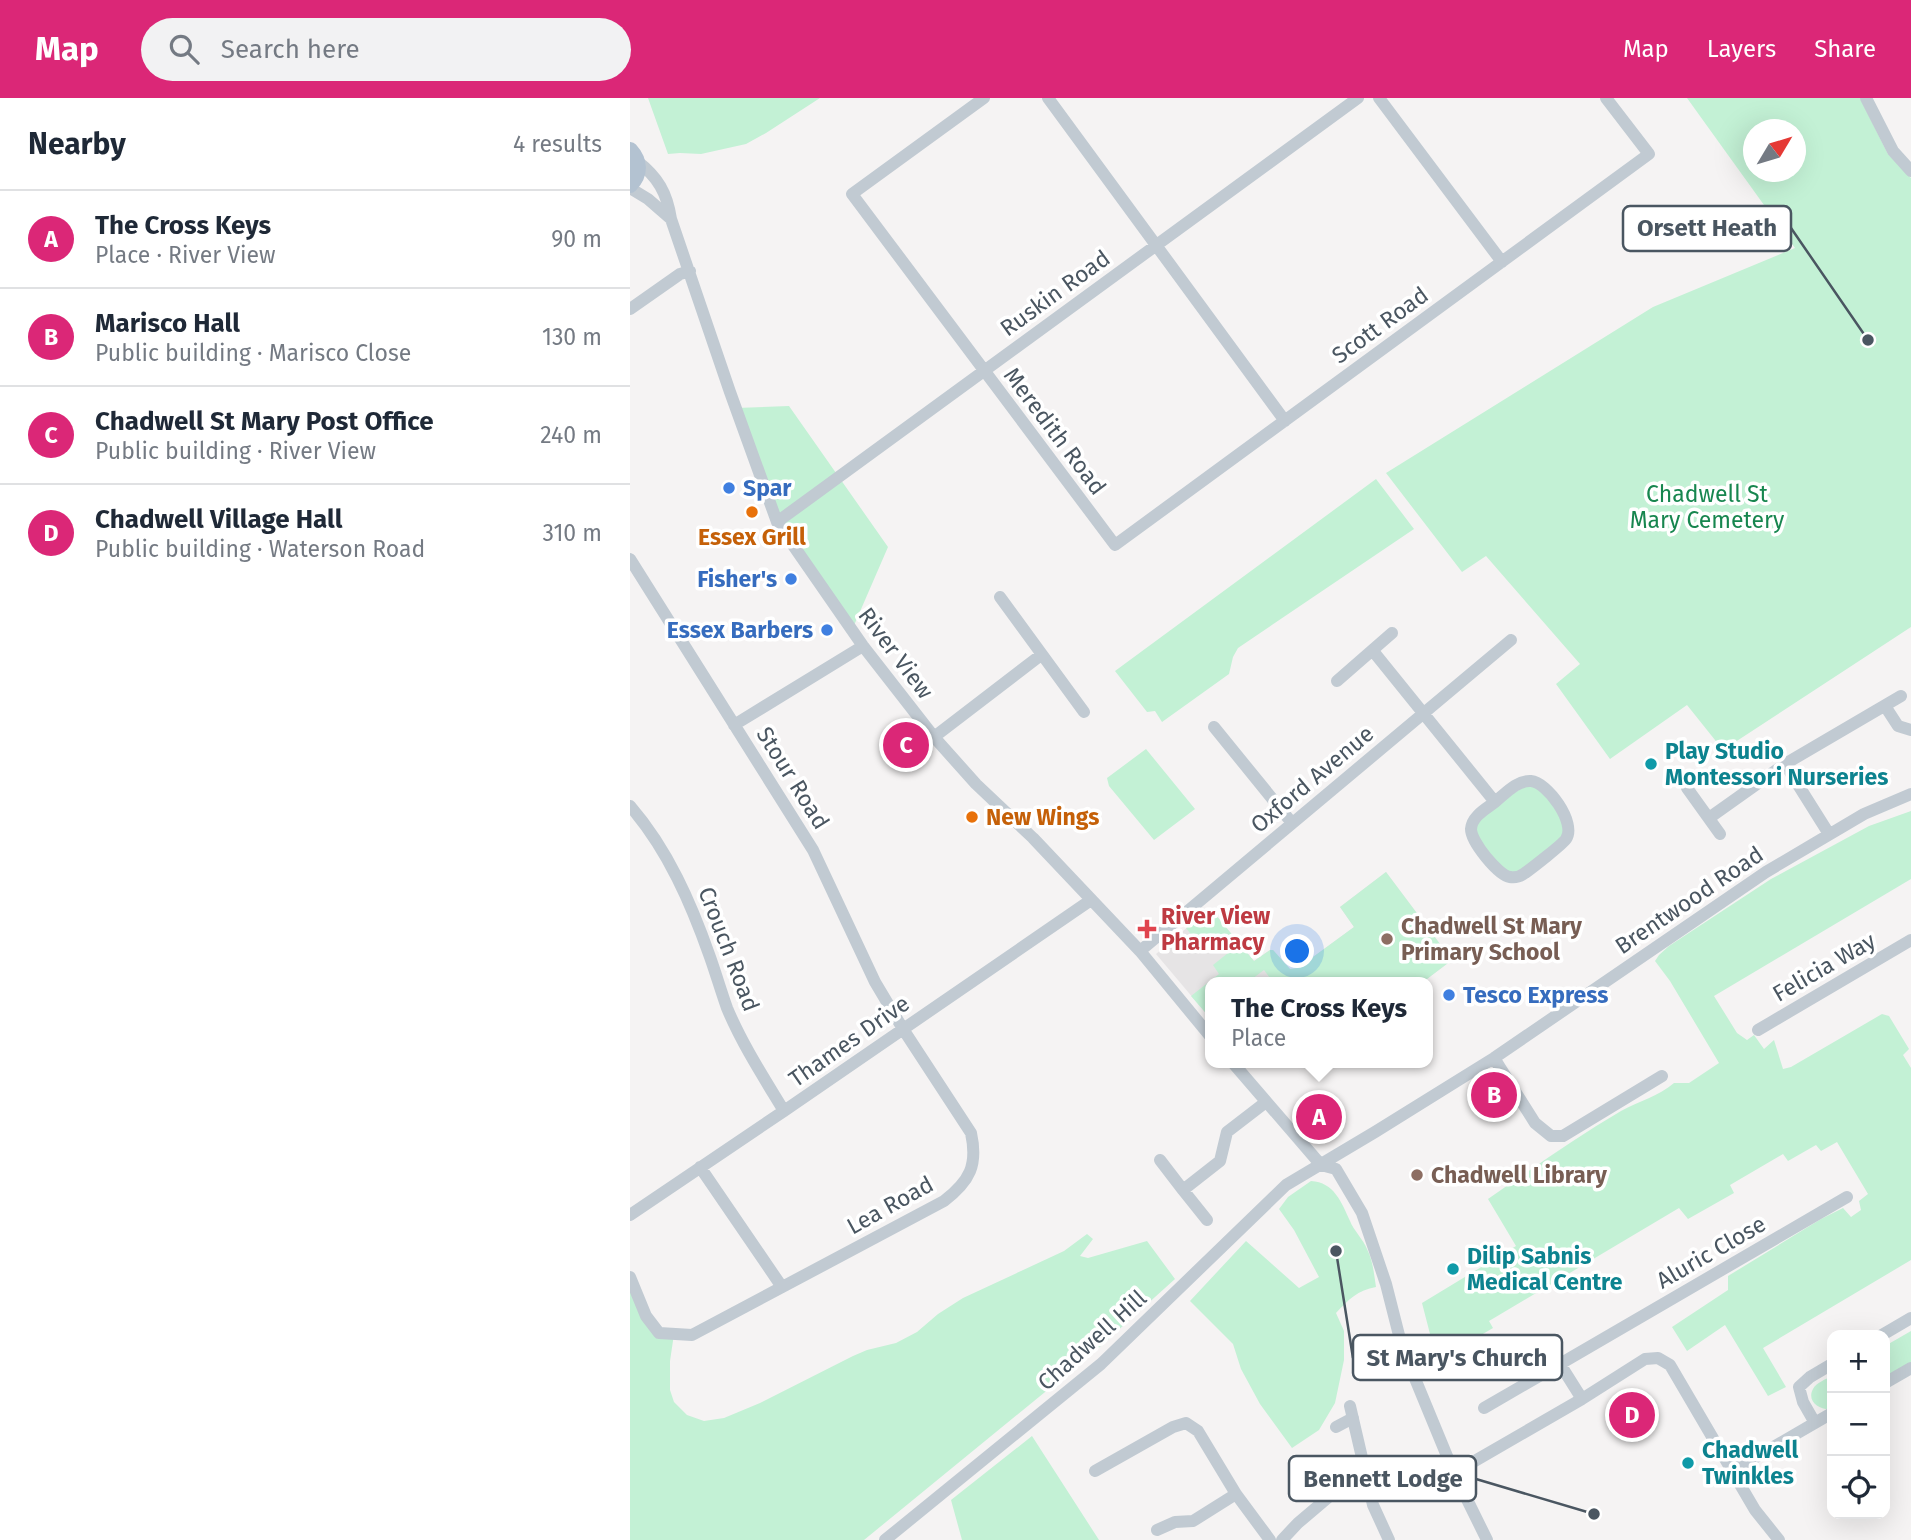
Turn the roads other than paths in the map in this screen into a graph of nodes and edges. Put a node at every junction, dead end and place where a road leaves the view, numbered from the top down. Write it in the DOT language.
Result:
graph roads {
  1 [pos="984,98"];
  2 [pos="1048,98"];
  3 [pos="1358,98"];
  4 [pos="1379,98"];
  5 [pos="1606,98"];
  6 [pos="1867,98"];
  7 [pos="634,155"];
  8 [pos="1911,171"];
  9 [pos="630,186"];
  10 [pos="671,219"];
  11 [pos="1156,246"];
  12 [pos="1502,262"];
  13 [pos="690,271"];
  14 [pos="632,302"];
  15 [pos="984,371"];
  16 [pos="1285,421"];
  17 [pos="777,522"];
  18 [pos="1103,530"];
  19 [pos="630,559"];
  20 [pos="1000,597"];
  21 [pos="1392,633"];
  22 [pos="1511,640"];
  23 [pos="863,646"];
  24 [pos="1373,651"];
  25 [pos="1041,655"];
  26 [pos="1337,681"];
  27 [pos="1901,696"];
  28 [pos="1885,706"];
  29 [pos="1084,712"];
  30 [pos="1424,713"];
  31 [pos="734,725"];
  32 [pos="1214,727"];
  33 [pos="1911,730"];
  34 [pos="934,737"];
  35 [pos="1785,764"];
  36 [pos="1688,788"];
  37 [pos="1911,794"];
  38 [pos="1495,802"];
  39 [pos="630,806"];
  40 [pos="1709,818"];
  41 [pos="1292,823"];
  42 [pos="1720,834"];
  43 [pos="1829,834"];
  44 [pos="1091,900"];
  45 [pos="1911,940"];
  46 [pos="1140,951"];
  47 [pos="903,1029"];
  48 [pos="1205,1030"];
  49 [pos="1758,1030"];
  50 [pos="1494,1058"];
  51 [pos="1237,1068"];
  52 [pos="1662,1076"];
  53 [pos="1265,1102"];
  54 [pos="785,1111"];
  55 [pos="1160,1160"];
  56 [pos="1321,1165"];
  57 [pos="700,1167"];
  58 [pos="1183,1190"];
  59 [pos="1847,1197"];
  60 [pos="630,1215"];
  61 [pos="1207,1220"];
  62 [pos="630,1277"];
  63 [pos="782,1287"];
  64 [pos="1911,1318"];
  65 [pos="1890,1330"];
  66 [pos="1560,1364"];
  67 [pos="1827,1367"];
  68 [pos="1911,1368"];
  69 [pos="1890,1380"];
  70 [pos="1582,1399"];
  71 [pos="1484,1408"];
  72 [pos="1827,1416"];
  73 [pos="1815,1423"];
  74 [pos="1336,1427"];
  75 [pos="1364,1467"];
  76 [pos="1095,1471"];
  77 [pos="1732,1471"];
  78 [pos="1454,1473"];
  79 [pos="1236,1494"];
  80 [pos="1157,1530"];
  81 [pos="885,1540"];
  82 [pos="1270,1540"];
  83 [pos="1282,1540"];
  84 [pos="1390,1540"];
  85 [pos="1487,1540"];
  86 [pos="1779,1540"];
  1 -- 15 [label="street, Meredith Road"];
  2 -- 11 [label="street"];
  3 -- 11 [label="street, Ruskin Road"];
  4 -- 12 [label="street"];
  5 -- 12 [label="street, Scott Road"];
  6 -- 8 [label="street"];
  7 -- 9 [label="main road"];
  7 -- 10 [label="street, River View"];
  9 -- 10 [label="street"];
  10 -- 13 [label="street, River View"];
  11 -- 15 [label="street, Ruskin Road"];
  11 -- 16 [label="street"];
  12 -- 16 [label="street, Scott Road"];
  13 -- 14 [label="street"];
  13 -- 17 [label="street, River View"];
  15 -- 17 [label="street, Ruskin Road"];
  15 -- 18 [label="street, Meredith Road"];
  16 -- 18 [label="street, Scott Road"];
  17 -- 23 [label="street, River View"];
  19 -- 31 [label="street, Stour Road"];
  20 -- 25 [label="street"];
  21 -- 24 [label="street"];
  22 -- 30 [label="street, Oxford Avenue"];
  23 -- 31 [label="street"];
  23 -- 34 [label="street, River View"];
  24 -- 26 [label="street"];
  24 -- 30 [label="street"];
  25 -- 29 [label="street"];
  25 -- 34 [label="street"];
  27 -- 28 [label="street"];
  28 -- 33 [label="street"];
  28 -- 35 [label="street"];
  30 -- 38 [label="street"];
  30 -- 41 [label="street, Oxford Avenue"];
  31 -- 47 [label="street, Stour Road"];
  32 -- 41 [label="street"];
  34 -- 44 [label="street, River View"];
  35 -- 40 [label="street"];
  35 -- 43 [label="street"];
  36 -- 40 [label="street"];
  37 -- 43 [label="street, Brentwood Road"];
  38 -- 38 [label="street"];
  39 -- 54 [label="street, Crouch Road"];
  40 -- 42 [label="street"];
  41 -- 46 [label="street, Oxford Avenue"];
  43 -- 50 [label="street, Brentwood Road"];
  44 -- 46 [label="street, River View"];
  44 -- 47 [label="street, Thames Drive"];
  45 -- 49 [label="street, Felicia Way"];
  46 -- 48 [label="street, River View"];
  47 -- 54 [label="street, Thames Drive"];
  47 -- 63 [label="street, Lea Road"];
  50 -- 52 [label="street"];
  50 -- 56 [label="street, Brentwood Road"];
  51 -- 53 [label="street"];
  53 -- 56 [label="street"];
  53 -- 58 [label="street"];
  54 -- 57 [label="street, Thames Drive"];
  55 -- 58 [label="street"];
  56 -- 78 [label="street"];
  56 -- 81 [label="street, Chadwell Hill"];
  57 -- 60 [label="street, Thames Drive"];
  57 -- 63 [label="street"];
  58 -- 61 [label="street"];
  59 -- 66 [label="street, Aluric Close"];
  62 -- 63 [label="street, Lea Road"];
  64 -- 65 [label="street"];
  66 -- 70 [label="street"];
  66 -- 71 [label="street, Aluric Close"];
  67 -- 73 [label="street"];
  68 -- 69 [label="street"];
  70 -- 77 [label="street"];
  70 -- 78 [label="street"];
  72 -- 73 [label="street"];
  73 -- 77 [label="street"];
  74 -- 75 [label="street"];
  75 -- 83 [label="street"];
  75 -- 84 [label="street"];
  76 -- 79 [label="street"];
  77 -- 86 [label="street"];
  78 -- 85 [label="street"];
  79 -- 80 [label="street"];
  79 -- 82 [label="street"];
}
